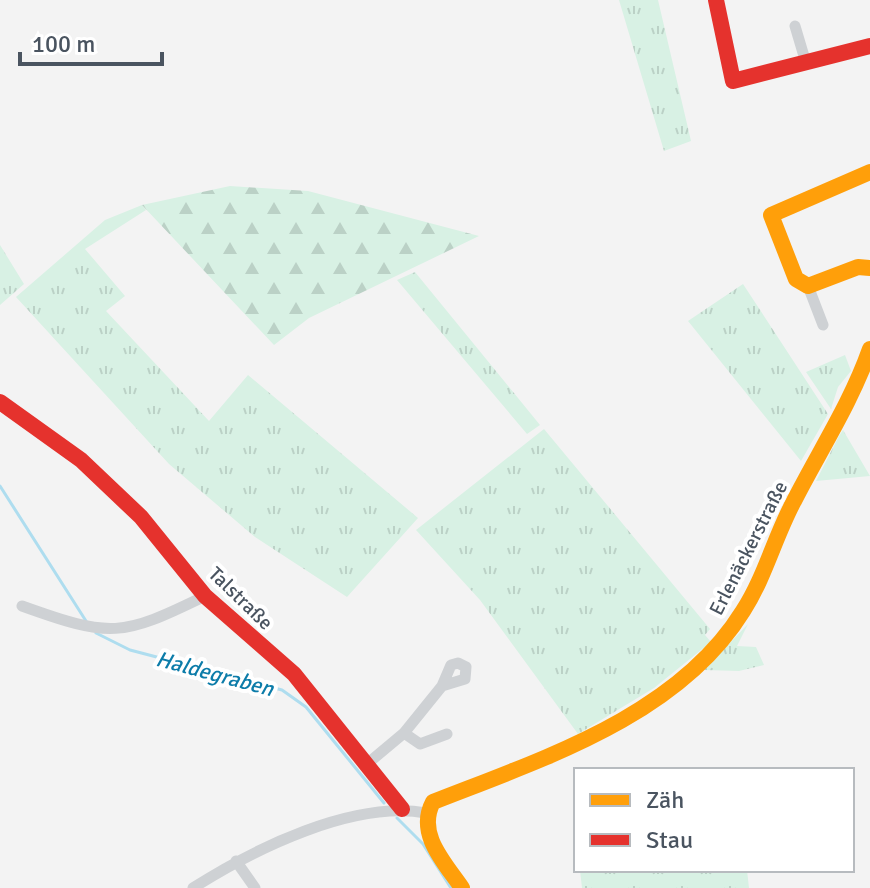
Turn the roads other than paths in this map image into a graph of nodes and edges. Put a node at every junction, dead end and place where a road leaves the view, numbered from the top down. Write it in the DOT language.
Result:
graph roads {
  1 [pos="716,0"];
  2 [pos="795,26"];
  3 [pos="870,46"];
  4 [pos="806,63"];
  5 [pos="870,172"];
  6 [pos="870,268"];
  7 [pos="808,286"];
  8 [pos="823,325"];
  9 [pos="870,349"];
  10 [pos="0,402"];
  11 [pos="205,596"];
  12 [pos="22,606"];
  13 [pos="442,686"];
  14 [pos="404,733"];
  15 [pos="447,734"];
  16 [pos="367,764"];
  17 [pos="402,809"];
  18 [pos="426,813"];
  19 [pos="236,861"];
  20 [pos="193,888"];
  21 [pos="255,888"];
  22 [pos="462,888"];
  1 -- 4 [label="street"];
  2 -- 4 [label="street"];
  3 -- 4 [label="street"];
  5 -- 7 [label="street"];
  6 -- 7 [label="street"];
  7 -- 8 [label="street"];
  9 -- 18 [label="street, Erlenäckerstraße"];
  10 -- 11 [label="street, Talstraße"];
  11 -- 12 [label="street"];
  11 -- 16 [label="street, Talstraße"];
  13 -- 14 [label="street"];
  14 -- 15 [label="street"];
  14 -- 16 [label="street"];
  16 -- 17 [label="street, Talstraße"];
  17 -- 18 [label="street"];
  17 -- 19 [label="street"];
  18 -- 22 [label="street"];
  19 -- 20 [label="street"];
  19 -- 21 [label="street"];
}
